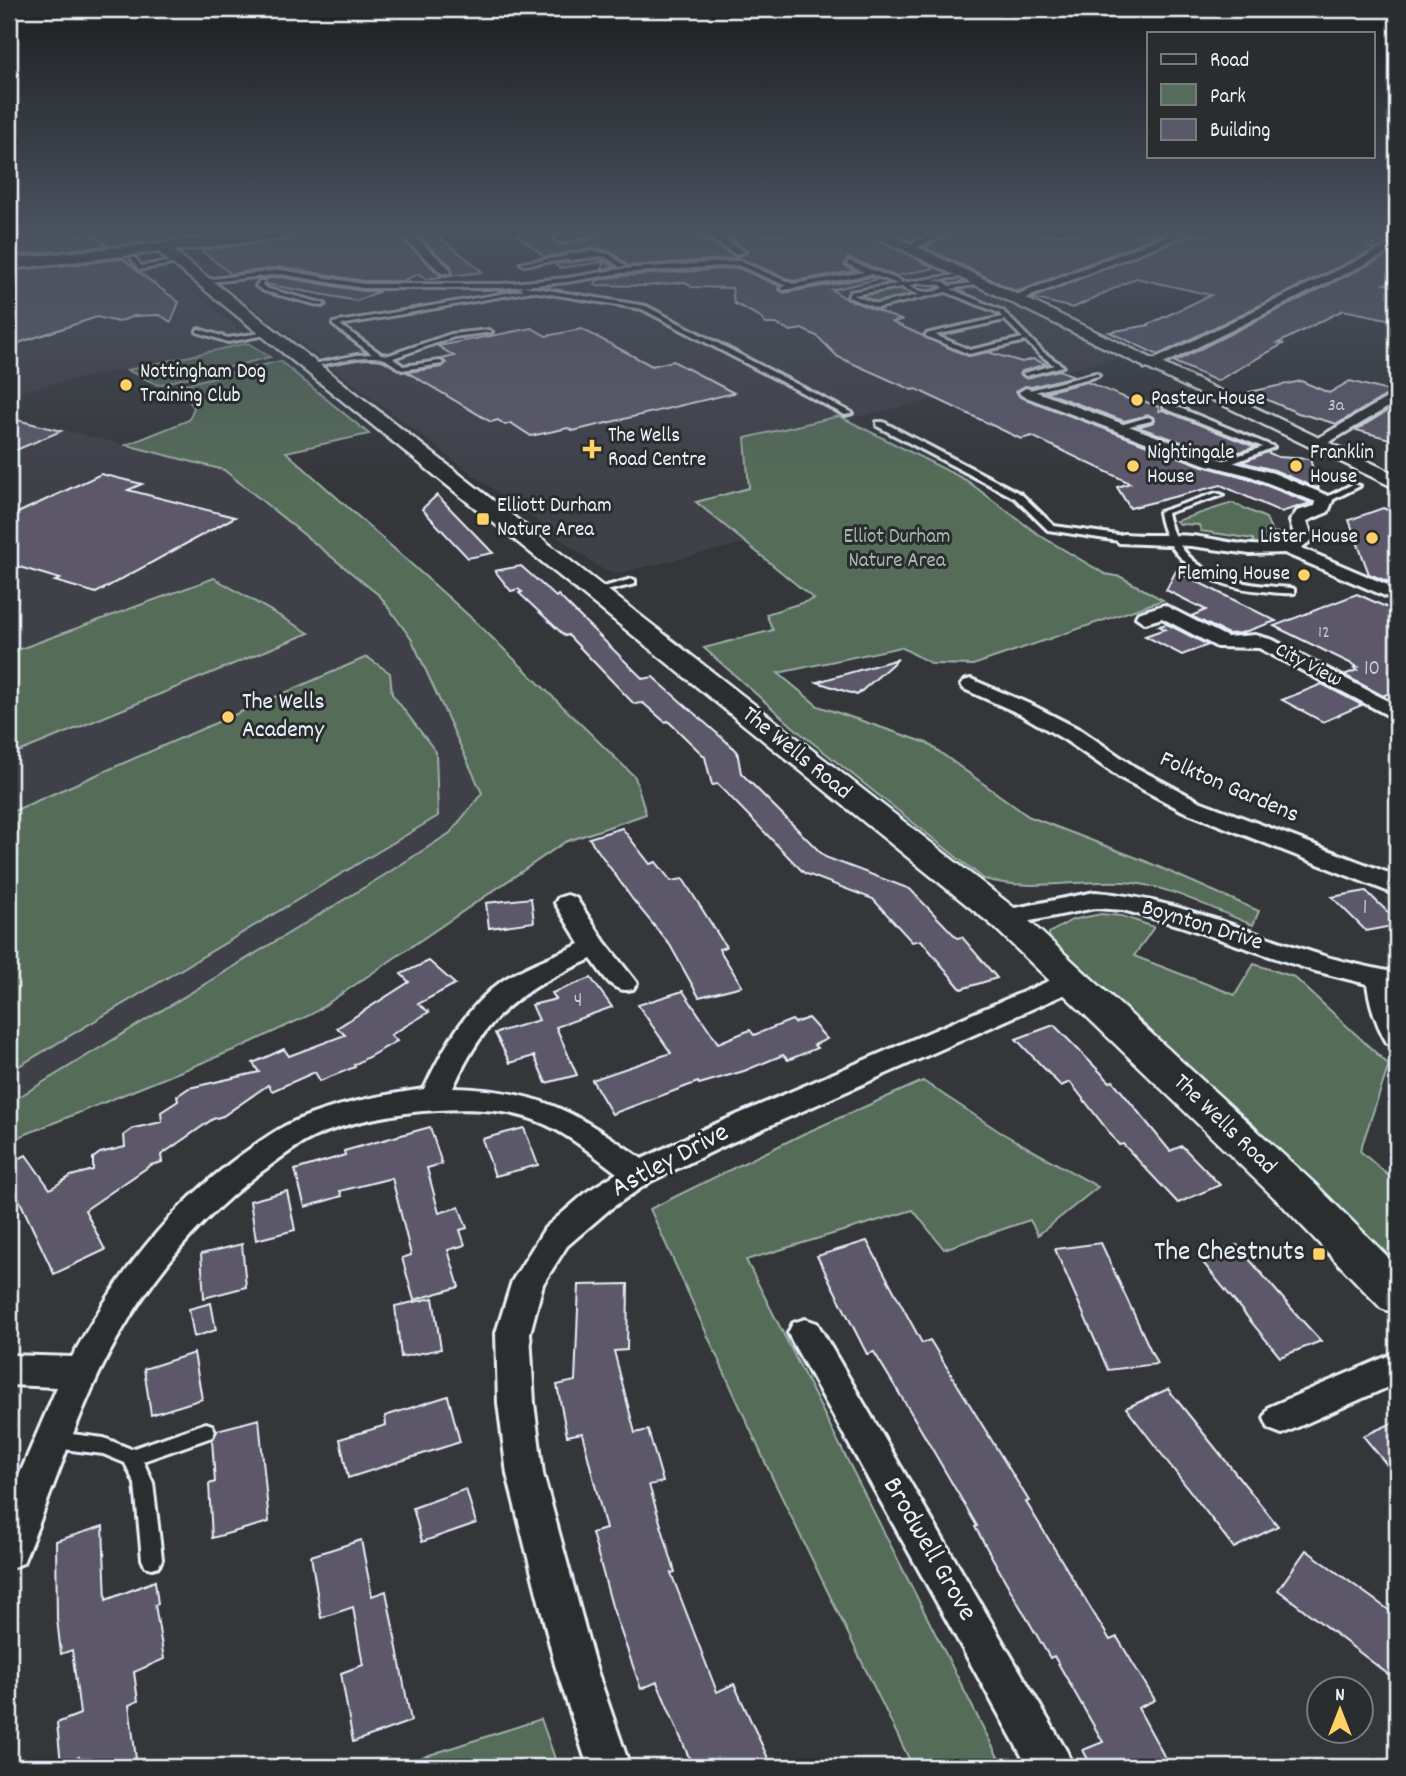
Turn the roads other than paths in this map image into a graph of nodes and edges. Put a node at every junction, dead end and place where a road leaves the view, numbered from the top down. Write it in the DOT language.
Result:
graph roads {
  1 [pos="246,317"];
  2 [pos="378,317"];
  3 [pos="663,317"];
  4 [pos="1006,317"];
  5 [pos="1049,317"];
  6 [pos="1244,317"];
  7 [pos="199,331"];
  8 [pos="489,332"];
  9 [pos="268,334"];
  10 [pos="1028,339"];
  11 [pos="379,356"];
  12 [pos="388,358"];
  13 [pos="440,363"];
  14 [pos="1150,365"];
  15 [pos="307,366"];
  16 [pos="1027,374"];
  17 [pos="1096,375"];
  18 [pos="1026,392"];
  19 [pos="1397,396"];
  20 [pos="1167,406"];
  21 [pos="848,413"];
  22 [pos="1148,419"];
  23 [pos="880,424"];
  24 [pos="1121,426"];
  25 [pos="1316,444"];
  26 [pos="1225,463"];
  27 [pos="1397,483"];
  28 [pos="1356,486"];
  29 [pos="1219,495"];
  30 [pos="1325,500"];
  31 [pos="1125,539"];
  32 [pos="1174,540"];
  33 [pos="1287,548"];
  34 [pos="632,582"];
  35 [pos="594,591"];
  36 [pos="1291,591"];
  37 [pos="1397,596"];
  38 [pos="1142,618"];
  39 [pos="971,685"];
  40 [pos="1396,712"];
  41 [pos="1397,888"];
  42 [pos="567,903"];
  43 [pos="1005,918"];
  44 [pos="595,947"];
  45 [pos="1072,981"];
  46 [pos="1388,981"];
  47 [pos="624,983"];
  48 [pos="1397,1036"];
  49 [pos="434,1099"];
  50 [pos="640,1173"];
  51 [pos="1397,1295"];
  52 [pos="805,1333"];
  53 [pos="1397,1367"];
  54 [pos="9,1370"];
  55 [pos="82,1373"];
  56 [pos="1282,1418"];
  57 [pos="206,1431"];
  58 [pos="51,1440"];
  59 [pos="131,1457"];
  60 [pos="9,1550"];
  61 [pos="152,1559"];
  62 [pos="609,1767"];
  63 [pos="1052,1767"];
  1 -- 9 [label="street, The Wells Road"];
  2 -- 11 [label="lane"];
  3 -- 21 [label="lane"];
  4 -- 10 [label="lane"];
  4 -- 10 [label="lane"];
  5 -- 14 [label="street"];
  6 -- 14 [label="street"];
  7 -- 9 [label="lane"];
  8 -- 12 [label="lane"];
  9 -- 15 [label="street, The Wells Road"];
  10 -- 16 [label="lane"];
  11 -- 12 [label="lane"];
  11 -- 15 [label="lane"];
  12 -- 13 [label="lane"];
  14 -- 25 [label="street"];
  15 -- 35 [label="street, The Wells Road"];
  17 -- 18 [label="lane"];
  18 -- 24 [label="street"];
  19 -- 25 [label="street"];
  20 -- 26 [label="lane"];
  22 -- 24 [label="lane"];
  23 -- 31 [label="lane"];
  24 -- 26 [label="street"];
  25 -- 27 [label="street"];
  26 -- 30 [label="street"];
  28 -- 30 [label="lane"];
  29 -- 32 [label="lane"];
  30 -- 33 [label="street"];
  31 -- 32 [label="street"];
  32 -- 33 [label="street"];
  32 -- 36 [label="lane"];
  33 -- 37 [label="street"];
  34 -- 35 [label="lane"];
  35 -- 43 [label="street, The Wells Road"];
  38 -- 40 [label="street, City View"];
  39 -- 41 [label="street, Folkton Gardens"];
  42 -- 44 [label="street"];
  43 -- 45 [label="street, The Wells Road"];
  43 -- 46 [label="street, Boynton Drive"];
  44 -- 47 [label="street"];
  44 -- 49 [label="street"];
  45 -- 50 [label="street, Astley Drive"];
  45 -- 51 [label="street, The Wells Road"];
  46 -- 48 [label="street"];
  49 -- 50 [label="street"];
  49 -- 55 [label="street"];
  50 -- 62 [label="street, Astley Drive"];
  52 -- 63 [label="street, Brodwell Grove"];
  53 -- 56 [label="street"];
  54 -- 55 [label="street"];
  55 -- 58 [label="street"];
  57 -- 59 [label="lane"];
  58 -- 59 [label="lane"];
  58 -- 60 [label="street"];
  59 -- 61 [label="lane"];
}
